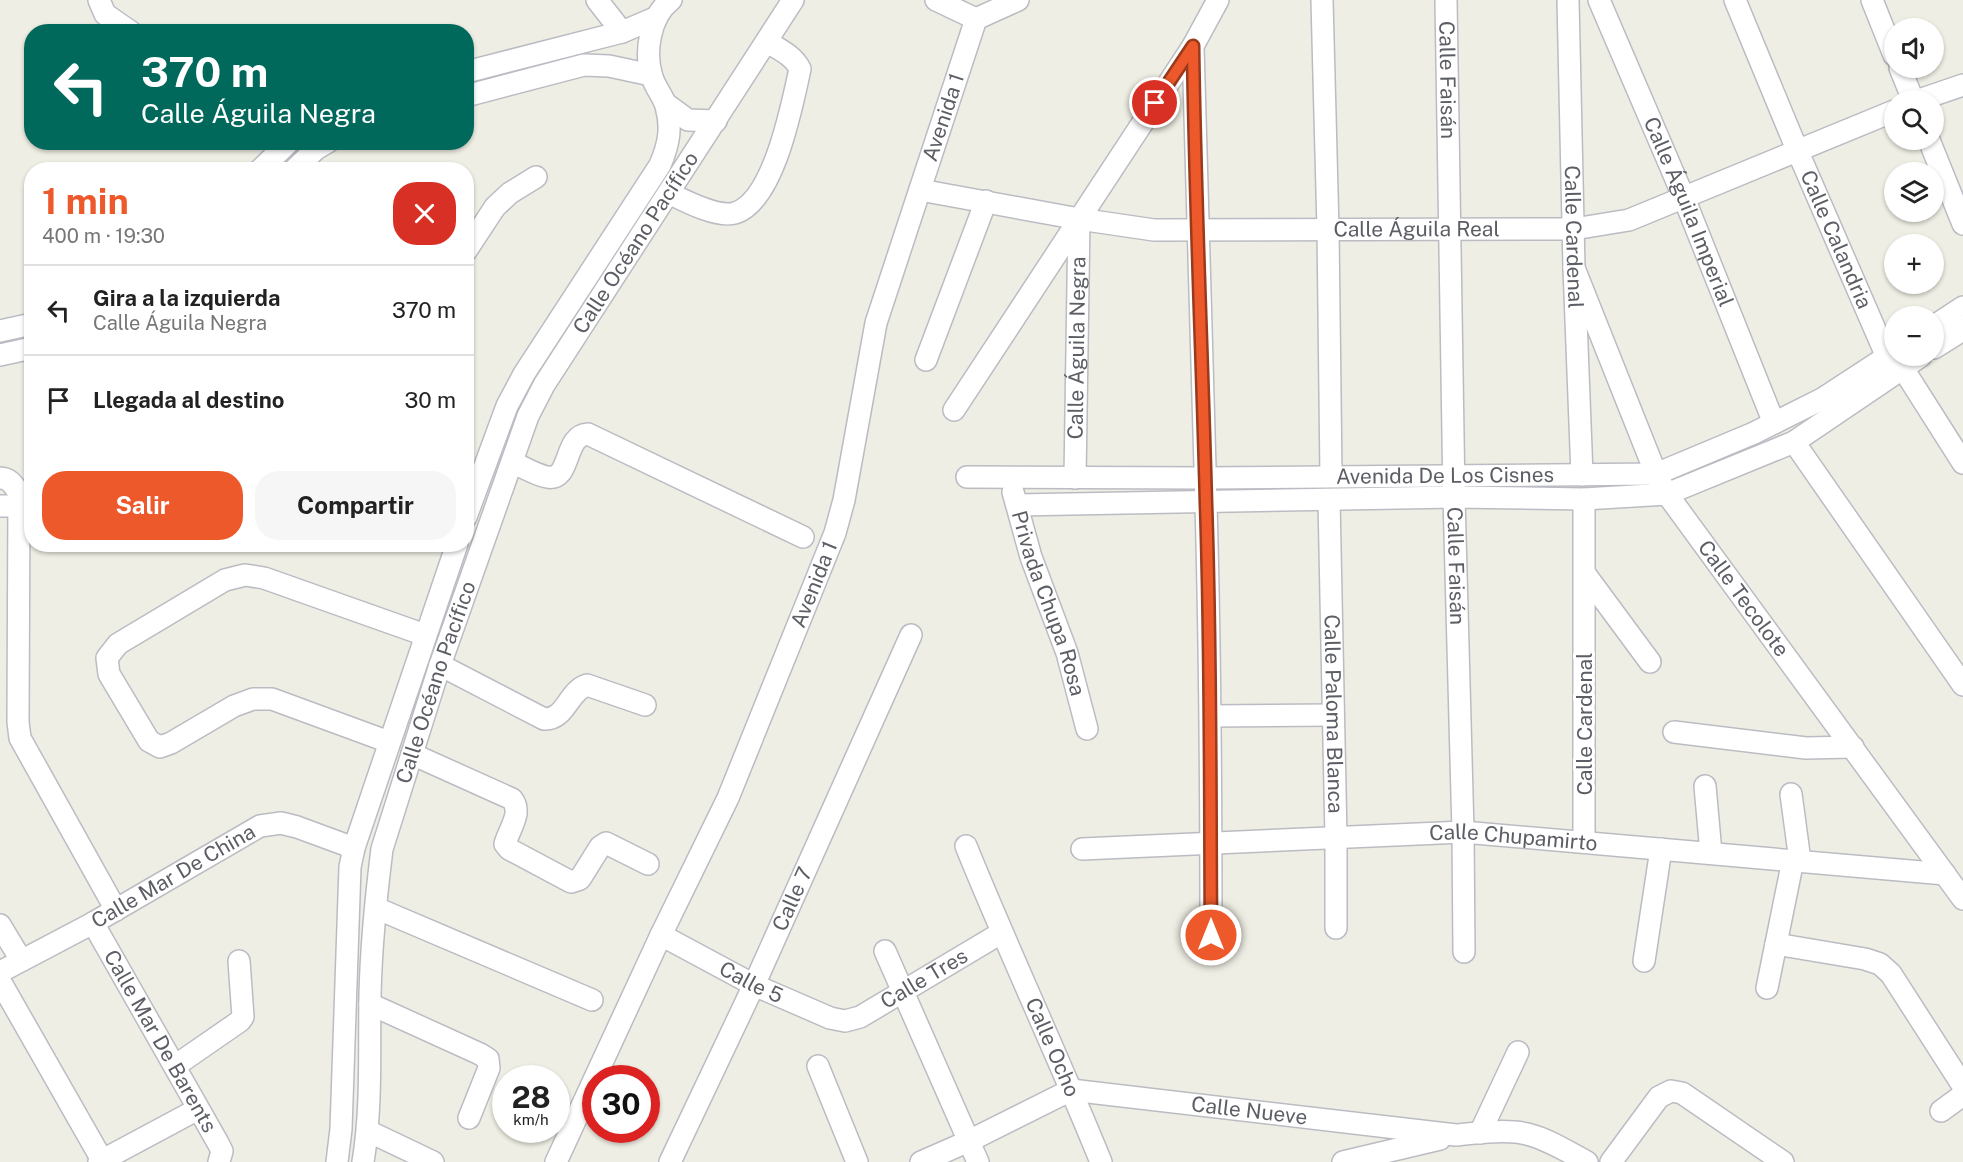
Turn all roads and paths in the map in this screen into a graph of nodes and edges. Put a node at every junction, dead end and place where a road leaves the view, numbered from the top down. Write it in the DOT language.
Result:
graph roads {
  1 [pos="99,0"];
  2 [pos="597,0"];
  3 [pos="671,0"];
  4 [pos="793,0"];
  5 [pos="936,0"];
  6 [pos="1018,0"];
  7 [pos="1218,0"];
  8 [pos="1322,0"];
  9 [pos="1446,0"];
  10 [pos="1568,0"];
  11 [pos="1599,0"];
  12 [pos="1735,0"];
  13 [pos="1872,0"];
  14 [pos="973,10"];
  15 [pos="656,18"];
  16 [pos="119,24"];
  17 [pos="1884,30"];
  18 [pos="622,32"];
  19 [pos="767,42"];
  20 [pos="1193,46"];
  21 [pos="474,70"];
  22 [pos="651,75"];
  23 [pos="1963,85"];
  24 [pos="1944,91"];
  25 [pos="474,94"];
  26 [pos="666,104"];
  27 [pos="1884,115"];
  28 [pos="716,121"];
  29 [pos="281,150"];
  30 [pos="315,150"];
  31 [pos="1933,150"];
  32 [pos="1798,152"];
  33 [pos="268,162"];
  34 [pos="302,162"];
  35 [pos="536,177"];
  36 [pos="920,190"];
  37 [pos="669,193"];
  38 [pos="1684,198"];
  39 [pos="986,201"];
  40 [pos="1079,219"];
  41 [pos="1963,224"];
  42 [pos="1451,229"];
  43 [pos="1574,229"];
  44 [pos="1196,230"];
  45 [pos="1328,230"];
  46 [pos="474,239"];
  47 [pos="1574,268"];
  48 [pos="1963,307"];
  49 [pos="1944,319"];
  50 [pos="24,326"];
  51 [pos="1963,330"];
  52 [pos="0,331"];
  53 [pos="1884,337"];
  54 [pos="1944,342"];
  55 [pos="24,350"];
  56 [pos="0,355"];
  57 [pos="926,360"];
  58 [pos="1884,364"];
  59 [pos="1884,366"];
  60 [pos="1899,366"];
  61 [pos="954,410"];
  62 [pos="1774,423"];
  63 [pos="1794,442"];
  64 [pos="512,462"];
  65 [pos="1963,463"];
  66 [pos="1656,474"];
  67 [pos="1582,475"];
  68 [pos="1331,476"];
  69 [pos="1454,476"];
  70 [pos="966,477"];
  71 [pos="1010,477"];
  72 [pos="0,478"];
  73 [pos="1076,478"];
  74 [pos="1205,478"];
  75 [pos="1667,494"];
  76 [pos="474,495"];
  77 [pos="1454,497"];
  78 [pos="1584,499"];
  79 [pos="1329,500"];
  80 [pos="1206,502"];
  81 [pos="1017,505"];
  82 [pos="9,506"];
  83 [pos="474,509"];
  84 [pos="495,510"];
  85 [pos="804,537"];
  86 [pos="454,552"];
  87 [pos="1585,574"];
  88 [pos="425,635"];
  89 [pos="911,635"];
  90 [pos="1650,662"];
  91 [pos="440,665"];
  92 [pos="1963,685"];
  93 [pos="645,705"];
  94 [pos="1333,715"];
  95 [pos="1211,717"];
  96 [pos="1087,729"];
  97 [pos="1674,732"];
  98 [pos="389,742"];
  99 [pos="1852,747"];
  100 [pos="412,754"];
  101 [pos="1705,786"];
  102 [pos="1791,794"];
  103 [pos="1463,832"];
  104 [pos="1336,838"];
  105 [pos="1584,842"];
  106 [pos="1211,844"];
  107 [pos="966,846"];
  108 [pos="354,848"];
  109 [pos="1082,849"];
  110 [pos="1661,849"];
  111 [pos="1711,853"];
  112 [pos="1796,861"];
  113 [pos="648,864"];
  114 [pos="1945,874"];
  115 [pos="1962,895"];
  116 [pos="376,908"];
  117 [pos="116,910"];
  118 [pos="93,924"];
  119 [pos="0,926"];
  120 [pos="1336,928"];
  121 [pos="1001,933"];
  122 [pos="661,935"];
  123 [pos="1211,935"];
  124 [pos="1776,944"];
  125 [pos="885,951"];
  126 [pos="1464,952"];
  127 [pos="21,960"];
  128 [pos="239,961"];
  129 [pos="1644,961"];
  130 [pos="0,972"];
  131 [pos="0,981"];
  132 [pos="754,985"];
  133 [pos="1767,987"];
  134 [pos="903,992"];
  135 [pos="592,1000"];
  136 [pos="370,1004"];
  137 [pos="845,1021"];
  138 [pos="1518,1052"];
  139 [pos="175,1066"];
  140 [pos="819,1066"];
  141 [pos="1963,1086"];
  142 [pos="1071,1090"];
  143 [pos="1963,1095"];
  144 [pos="198,1109"];
  145 [pos="1941,1111"];
  146 [pos="469,1118"];
  147 [pos="368,1131"];
  148 [pos="1480,1133"];
  149 [pos="1456,1135"];
  150 [pos="969,1141"];
  151 [pos="100,1161"];
  152 [pos="219,1162"];
  153 [pos="337,1162"];
  154 [pos="363,1162"];
  155 [pos="433,1162"];
  156 [pos="556,1162"];
  157 [pos="670,1162"];
  158 [pos="857,1162"];
  159 [pos="921,1162"];
  160 [pos="978,1162"];
  161 [pos="1101,1162"];
  162 [pos="1343,1162"];
  163 [pos="1587,1162"];
  164 [pos="1611,1162"];
  165 [pos="1783,1162"];
  1 -- 16 [label="street"];
  2 -- 18 [label="street"];
  3 -- 15 [label="street, Calle Océano Pacífico"];
  4 -- 19 [label="street, Calle Océano Pacífico"];
  5 -- 14 [label="street"];
  6 -- 14 [label="street"];
  7 -- 20 [label="street, Calle Águila Negra"];
  8 -- 45 [label="street"];
  9 -- 42 [label="street, Calle Faisán"];
  10 -- 43 [label="street, Calle Cardenal"];
  11 -- 38 [label="street, Calle Águila Imperial"];
  12 -- 32 [label="street, Calle Calandria"];
  13 -- 17 [label="street"];
  14 -- 36 [label="street, Avenida 1"];
  15 -- 18 [label="street, Calle Océano Pacífico"];
  15 -- 22 [label="street, Calle Océano Pacífico"];
  18 -- 21 [label="street, Calle Océano Pacífico"];
  19 -- 28 [label="street, Calle Océano Pacífico"];
  19 -- 37 [label="street"];
  20 -- 40 [label="street, Calle Águila Negra"];
  20 -- 44 [label="street"];
  22 -- 25 [label="street"];
  22 -- 26 [label="street, Calle Océano Pacífico"];
  23 -- 24 [label="street"];
  26 -- 28 [label="street"];
  26 -- 76 [label="street, Calle Océano Pacífico"];
  27 -- 32 [label="street, Calle Águila Real"];
  28 -- 37 [label="street, Calle Océano Pacífico"];
  29 -- 33 [label="street"];
  30 -- 34 [label="street"];
  31 -- 41 [label="street"];
  32 -- 38 [label="street, Calle Águila Real"];
  32 -- 53 [label="street, Calle Calandria"];
  35 -- 46 [label="street"];
  36 -- 39 [label="street, Calle Águila Real"];
  36 -- 122 [label="street, Avenida 1"];
  37 -- 64 [label="street, Calle Océano Pacífico"];
  38 -- 43 [label="street, Calle Águila Real"];
  38 -- 62 [label="street, Calle Águila Imperial"];
  39 -- 40 [label="street, Calle Águila Real"];
  39 -- 57 [label="street"];
  40 -- 44 [label="street, Calle Águila Real"];
  40 -- 61 [label="street, Calle Águila Negra"];
  40 -- 73 [label="street, Calle Águila Negra"];
  42 -- 43 [label="street, Calle Águila Real"];
  42 -- 45 [label="street, Calle Águila Real"];
  42 -- 69 [label="street, Calle Faisán"];
  43 -- 47 [label="street, Calle Cardenal"];
  44 -- 45 [label="street, Calle Águila Real"];
  44 -- 74 [label="street"];
  45 -- 68 [label="street"];
  47 -- 66 [label="street, Calle Tecolote"];
  47 -- 67 [label="street, Calle Cardenal"];
  48 -- 49 [label="street"];
  50 -- 52 [label="street"];
  51 -- 54 [label="street"];
  55 -- 56 [label="street"];
  58 -- 62 [label="street, Avenida De Los Cisnes"];
  59 -- 63 [label="street, Avenida De Los Cisnes"];
  60 -- 65 [label="street, Calle Calandria"];
  62 -- 66 [label="street, Avenida De Los Cisnes"];
  63 -- 75 [label="street, Avenida De Los Cisnes"];
  63 -- 92 [label="street"];
  64 -- 84 [label="street, Calle Océano Pacífico"];
  64 -- 85 [label="street"];
  66 -- 67 [label="street, Avenida De Los Cisnes"];
  66 -- 75 [label="street, Calle Tecolote"];
  67 -- 69 [label="street, Avenida De Los Cisnes"];
  68 -- 69 [label="street, Avenida De Los Cisnes"];
  68 -- 74 [label="street, Avenida De Los Cisnes"];
  69 -- 77 [label="street, Calle Faisán"];
  70 -- 71 [label="street, Avenida De Los Cisnes"];
  71 -- 73 [label="street, Avenida De Los Cisnes"];
  71 -- 81 [label="street, Privada Chupa Rosa"];
  72 -- 82 [label="street"];
  73 -- 74 [label="street, Avenida De Los Cisnes"];
  74 -- 80 [label="street"];
  75 -- 78 [label="street, Avenida De Los Cisnes"];
  75 -- 99 [label="street, Calle Tecolote"];
  77 -- 78 [label="street, Avenida De Los Cisnes"];
  77 -- 79 [label="street, Avenida De Los Cisnes"];
  77 -- 103 [label="street, Calle Faisán"];
  78 -- 87 [label="street, Calle Cardenal"];
  79 -- 80 [label="street, Avenida De Los Cisnes"];
  79 -- 94 [label="street, Calle Paloma Blanca"];
  80 -- 81 [label="street, Avenida De Los Cisnes"];
  80 -- 95 [label="street"];
  81 -- 96 [label="street, Privada Chupa Rosa"];
  82 -- 117 [label="street"];
  83 -- 84 [label="street"];
  84 -- 91 [label="street, Calle Océano Pacífico"];
  86 -- 88 [label="street, Calle Océano Pacífico"];
  87 -- 90 [label="street"];
  87 -- 105 [label="street, Calle Cardenal"];
  88 -- 98 [label="street, Calle Océano Pacífico"];
  88 -- 98 [label="street"];
  89 -- 132 [label="street, Calle 7"];
  91 -- 93 [label="street"];
  91 -- 100 [label="street, Calle Océano Pacífico"];
  94 -- 95 [label="street"];
  94 -- 104 [label="street, Calle Paloma Blanca"];
  95 -- 106 [label="street"];
  97 -- 99 [label="street"];
  98 -- 108 [label="street, Calle Océano Pacífico"];
  99 -- 114 [label="street, Calle Tecolote"];
  100 -- 113 [label="street"];
  100 -- 116 [label="street, Calle Océano Pacífico"];
  101 -- 111 [label="street"];
  102 -- 112 [label="street"];
  103 -- 104 [label="street, Calle Chupamirto"];
  103 -- 105 [label="street, Calle Chupamirto"];
  103 -- 126 [label="street, Calle Faisán"];
  104 -- 106 [label="street, Calle Chupamirto"];
  104 -- 120 [label="street, Calle Paloma Blanca"];
  105 -- 110 [label="street, Calle Chupamirto"];
  106 -- 109 [label="street, Calle Chupamirto"];
  106 -- 123 [label="street"];
  107 -- 121 [label="street, Calle Ocho"];
  108 -- 117 [label="street, Calle Mar De China"];
  108 -- 153 [label="street, Calle Océano Pacífico"];
  110 -- 111 [label="street, Calle Chupamirto"];
  110 -- 129 [label="street"];
  111 -- 112 [label="street, Calle Chupamirto"];
  112 -- 114 [label="street, Calle Chupamirto"];
  112 -- 124 [label="street"];
  114 -- 115 [label="street, Calle Tecolote"];
  116 -- 135 [label="street"];
  116 -- 136 [label="street, Calle Océano Pacífico"];
  117 -- 118 [label="street, Calle Mar De China"];
  118 -- 127 [label="street, Calle Mar De China"];
  118 -- 139 [label="street, Calle Mar De Barents"];
  119 -- 127 [label="street"];
  121 -- 134 [label="street, Calle Tres"];
  121 -- 142 [label="street, Calle Ocho"];
  122 -- 132 [label="street, Calle 5"];
  122 -- 156 [label="street, Avenida 1"];
  124 -- 133 [label="street"];
  124 -- 141 [label="street"];
  125 -- 134 [label="street"];
  127 -- 130 [label="street, Calle Mar De China"];
  128 -- 139 [label="street"];
  131 -- 151 [label="street"];
  132 -- 137 [label="street, Calle 5"];
  132 -- 157 [label="street, Calle 7"];
  134 -- 137 [label="street, Calle Tres"];
  134 -- 150 [label="street"];
  136 -- 146 [label="street"];
  136 -- 147 [label="street, Calle Océano Pacífico"];
  138 -- 148 [label="street"];
  139 -- 144 [label="street, Calle Mar De Barents"];
  140 -- 158 [label="street"];
  142 -- 149 [label="street, Calle Nueve"];
  142 -- 150 [label="street"];
  142 -- 161 [label="street, Calle Ocho"];
  143 -- 145 [label="street"];
  144 -- 151 [label="street"];
  144 -- 152 [label="street, Calle Mar De Barents"];
  147 -- 154 [label="street, Calle Océano Pacífico"];
  147 -- 155 [label="street"];
  148 -- 149 [label="street, Calle Nueve"];
  148 -- 163 [label="street, Calle Nueve"];
  149 -- 162 [label="street"];
  150 -- 159 [label="street"];
  150 -- 160 [label="street"];
  164 -- 165 [label="street"];
}
